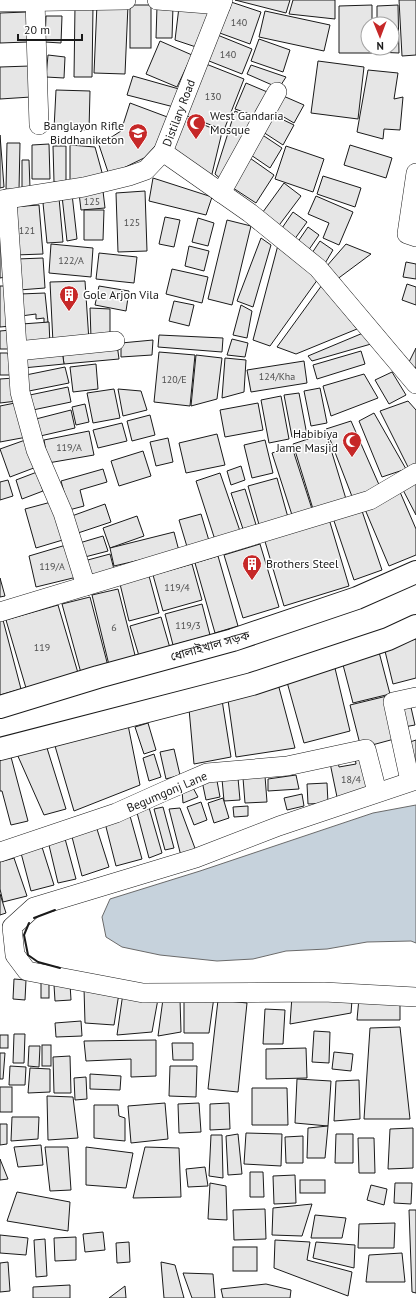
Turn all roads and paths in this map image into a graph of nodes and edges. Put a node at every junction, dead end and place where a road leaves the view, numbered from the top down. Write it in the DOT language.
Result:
graph roads {
  1 [pos="126,0"];
  2 [pos="156,0"];
  3 [pos="35,1"];
  4 [pos="0,2"];
  5 [pos="222,3"];
  6 [pos="277,92"];
  7 [pos="39,125"];
  8 [pos="163,152"];
  9 [pos="416,173"];
  10 [pos="221,193"];
  11 [pos="4,200"];
  12 [pos="416,237"];
  13 [pos="115,341"];
  14 [pos="16,351"];
  15 [pos="416,384"];
  16 [pos="416,473"];
  17 [pos="416,572"];
  18 [pos="86,586"];
  19 [pos="0,612"];
  20 [pos="416,626"];
  21 [pos="416,697"];
  22 [pos="0,707"];
  23 [pos="0,749"];
  24 [pos="413,780"];
  25 [pos="377,792"];
  26 [pos="0,852"];
  27 [pos="416,997"];
  1 -- 3 [label="street"];
  2 -- 5 [label="street"];
  3 -- 4 [label="street"];
  3 -- 7 [label="street"];
  5 -- 8 [label="street, Distilary Road"];
  6 -- 10 [label="street"];
  8 -- 10 [label="street"];
  8 -- 11 [label="street, Distilary Road"];
  9 -- 12 [label="street"];
  10 -- 15 [label="street"];
  11 -- 14 [label="street"];
  13 -- 14 [label="street"];
  14 -- 18 [label="street"];
  16 -- 18 [label="street"];
  17 -- 22 [label="main road, ধোলাইখাল সড়ক"];
  18 -- 19 [label="street"];
  20 -- 23 [label="main road"];
  21 -- 24 [label="street"];
  24 -- 25 [label="street"];
  25 -- 26 [label="street, Begumgonj Lane"];
  25 -- 27 [label="street"];
}
